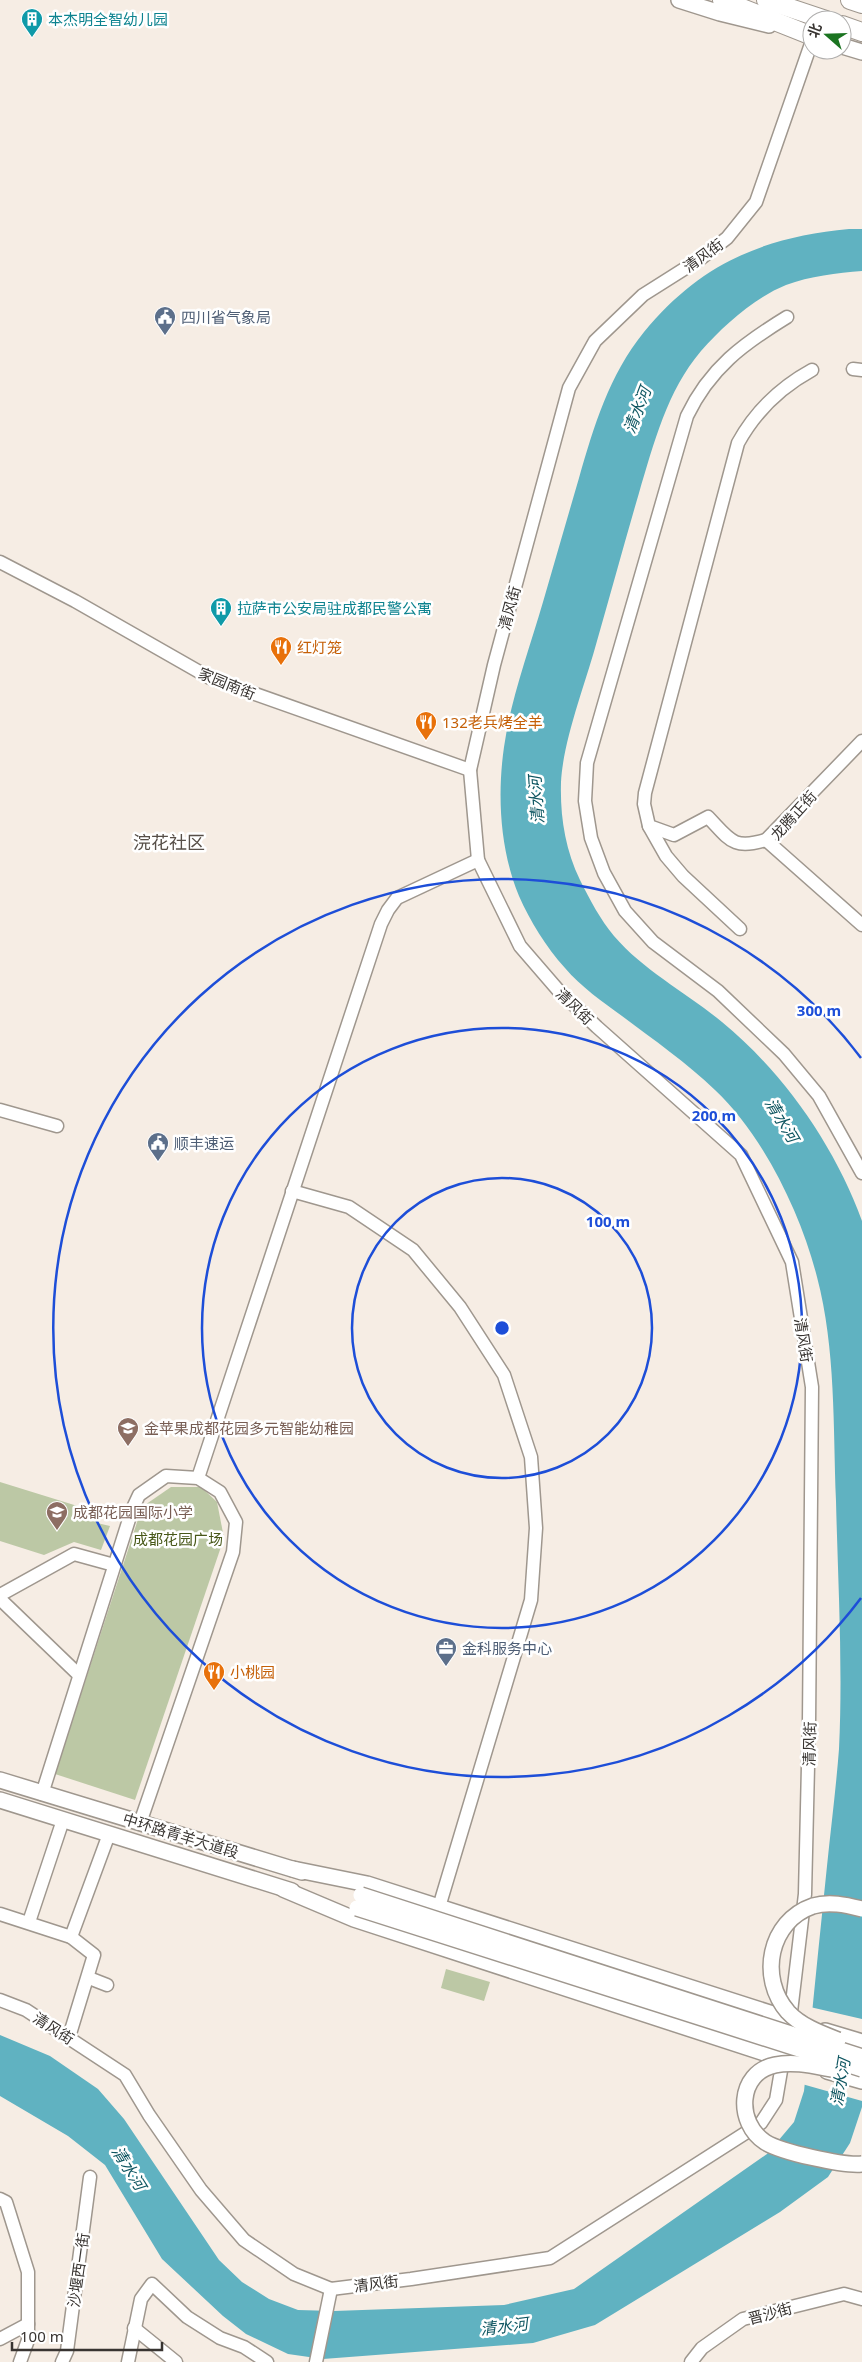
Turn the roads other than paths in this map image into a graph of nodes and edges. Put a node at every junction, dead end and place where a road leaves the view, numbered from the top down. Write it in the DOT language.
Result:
graph roads {
  1 [pos="679,0"];
  2 [pos="722,0"];
  3 [pos="766,0"];
  4 [pos="850,0"];
  5 [pos="862,4"];
  6 [pos="802,12"];
  7 [pos="802,32"];
  8 [pos="802,34"];
  9 [pos="805,60"];
  10 [pos="787,317"];
  11 [pos="812,370"];
  12 [pos="0,562"];
  13 [pos="862,741"];
  14 [pos="470,770"];
  15 [pos="650,826"];
  16 [pos="674,835"];
  17 [pos="766,840"];
  18 [pos="666,856"];
  19 [pos="478,860"];
  20 [pos="862,925"];
  21 [pos="740,929"];
  22 [pos="0,1110"];
  23 [pos="57,1126"];
  24 [pos="862,1173"];
  25 [pos="292,1190"];
  26 [pos="198,1478"];
  27 [pos="114,1565"];
  28 [pos="0,1595"];
  29 [pos="0,1599"];
  30 [pos="79,1675"];
  31 [pos="0,1780"];
  32 [pos="42,1794"];
  33 [pos="0,1800"];
  34 [pos="63,1820"];
  35 [pos="140,1823"];
  36 [pos="109,1834"];
  37 [pos="293,1869"];
  38 [pos="283,1889"];
  39 [pos="359,1902"];
  40 [pos="439,1907"];
  41 [pos="862,1909"];
  42 [pos="0,1914"];
  43 [pos="30,1922"];
  44 [pos="71,1937"];
  45 [pos="89,1978"];
  46 [pos="107,1985"];
  47 [pos="0,2000"];
  48 [pos="790,2020"];
  49 [pos="69,2037"];
  50 [pos="862,2042"];
  51 [pos="862,2050"];
  52 [pos="862,2057"];
  53 [pos="790,2061"];
  54 [pos="862,2069"];
  55 [pos="862,2074"];
  56 [pos="862,2081"];
  57 [pos="862,2164"];
  58 [pos="90,2177"];
  59 [pos="0,2199"];
  60 [pos="10,2212"];
  61 [pos="0,2222"];
  62 [pos="330,2289"];
  63 [pos="862,2298"];
  64 [pos="28,2324"];
  65 [pos="134,2328"];
  66 [pos="0,2339"];
  67 [pos="130,2361"];
  68 [pos="20,2362"];
  69 [pos="62,2362"];
  70 [pos="176,2362"];
  71 [pos="267,2362"];
  72 [pos="316,2362"];
  73 [pos="691,2362"];
  1 -- 8 [label="main road"];
  2 -- 7 [label="highway"];
  3 -- 6 [label="highway"];
  4 -- 5 [label="highway"];
  9 -- 14 [label="street, 清风街"];
  10 -- 24 [label="street"];
  11 -- 15 [label="street"];
  12 -- 14 [label="street, 家园南街"];
  13 -- 17 [label="street, 龙腾正街"];
  14 -- 19 [label="street, 清风街"];
  15 -- 16 [label="street"];
  15 -- 18 [label="street"];
  16 -- 17 [label="street"];
  16 -- 18 [label="street"];
  17 -- 20 [label="street, 龙腾正街"];
  18 -- 21 [label="street"];
  19 -- 25 [label="street"];
  19 -- 48 [label="street, 清风街"];
  22 -- 23 [label="street"];
  25 -- 26 [label="street"];
  25 -- 40 [label="street"];
  26 -- 27 [label="street"];
  26 -- 35 [label="street"];
  27 -- 28 [label="street"];
  27 -- 30 [label="street"];
  29 -- 30 [label="street"];
  30 -- 32 [label="street"];
  31 -- 32 [label="main road, 中环路青羊大道段"];
  32 -- 35 [label="main road, 中环路青羊大道段"];
  33 -- 34 [label="main road, 中环路青羊大道段"];
  34 -- 36 [label="main road, 中环路青羊大道段"];
  34 -- 43 [label="street"];
  35 -- 37 [label="main road, 中环路青羊大道段"];
  36 -- 38 [label="main road, 中环路青羊大道段"];
  36 -- 44 [label="street"];
  37 -- 39 [label="main road, 中环路青羊大道段"];
  37 -- 40 [label="main road"];
  38 -- 39 [label="main road, 中环路青羊大道段"];
  38 -- 53 [label="main road"];
  39 -- 52 [label="main road, bridge"];
  39 -- 54 [label="main road, bridge"];
  40 -- 48 [label="main road"];
  41 -- 51 [label="main road, bridge"];
  42 -- 43 [label="street"];
  43 -- 44 [label="street"];
  44 -- 45 [label="street"];
  45 -- 46 [label="street"];
  45 -- 49 [label="street"];
  47 -- 49 [label="street, 清风街"];
  48 -- 50 [label="main road, bridge"];
  49 -- 62 [label="street, 清风街"];
  53 -- 56 [label="main road, bridge"];
  53 -- 62 [label="street, 清风街"];
  55 -- 57 [label="main road, bridge"];
  58 -- 69 [label="street, 沙堰西一街"];
  59 -- 60 [label="street"];
  60 -- 61 [label="street"];
  60 -- 64 [label="street"];
  62 -- 72 [label="street"];
  63 -- 73 [label="street, 晋沙街"];
  64 -- 66 [label="street"];
  64 -- 68 [label="street"];
  65 -- 67 [label="street"];
  65 -- 70 [label="street"];
  65 -- 71 [label="street"];
}
